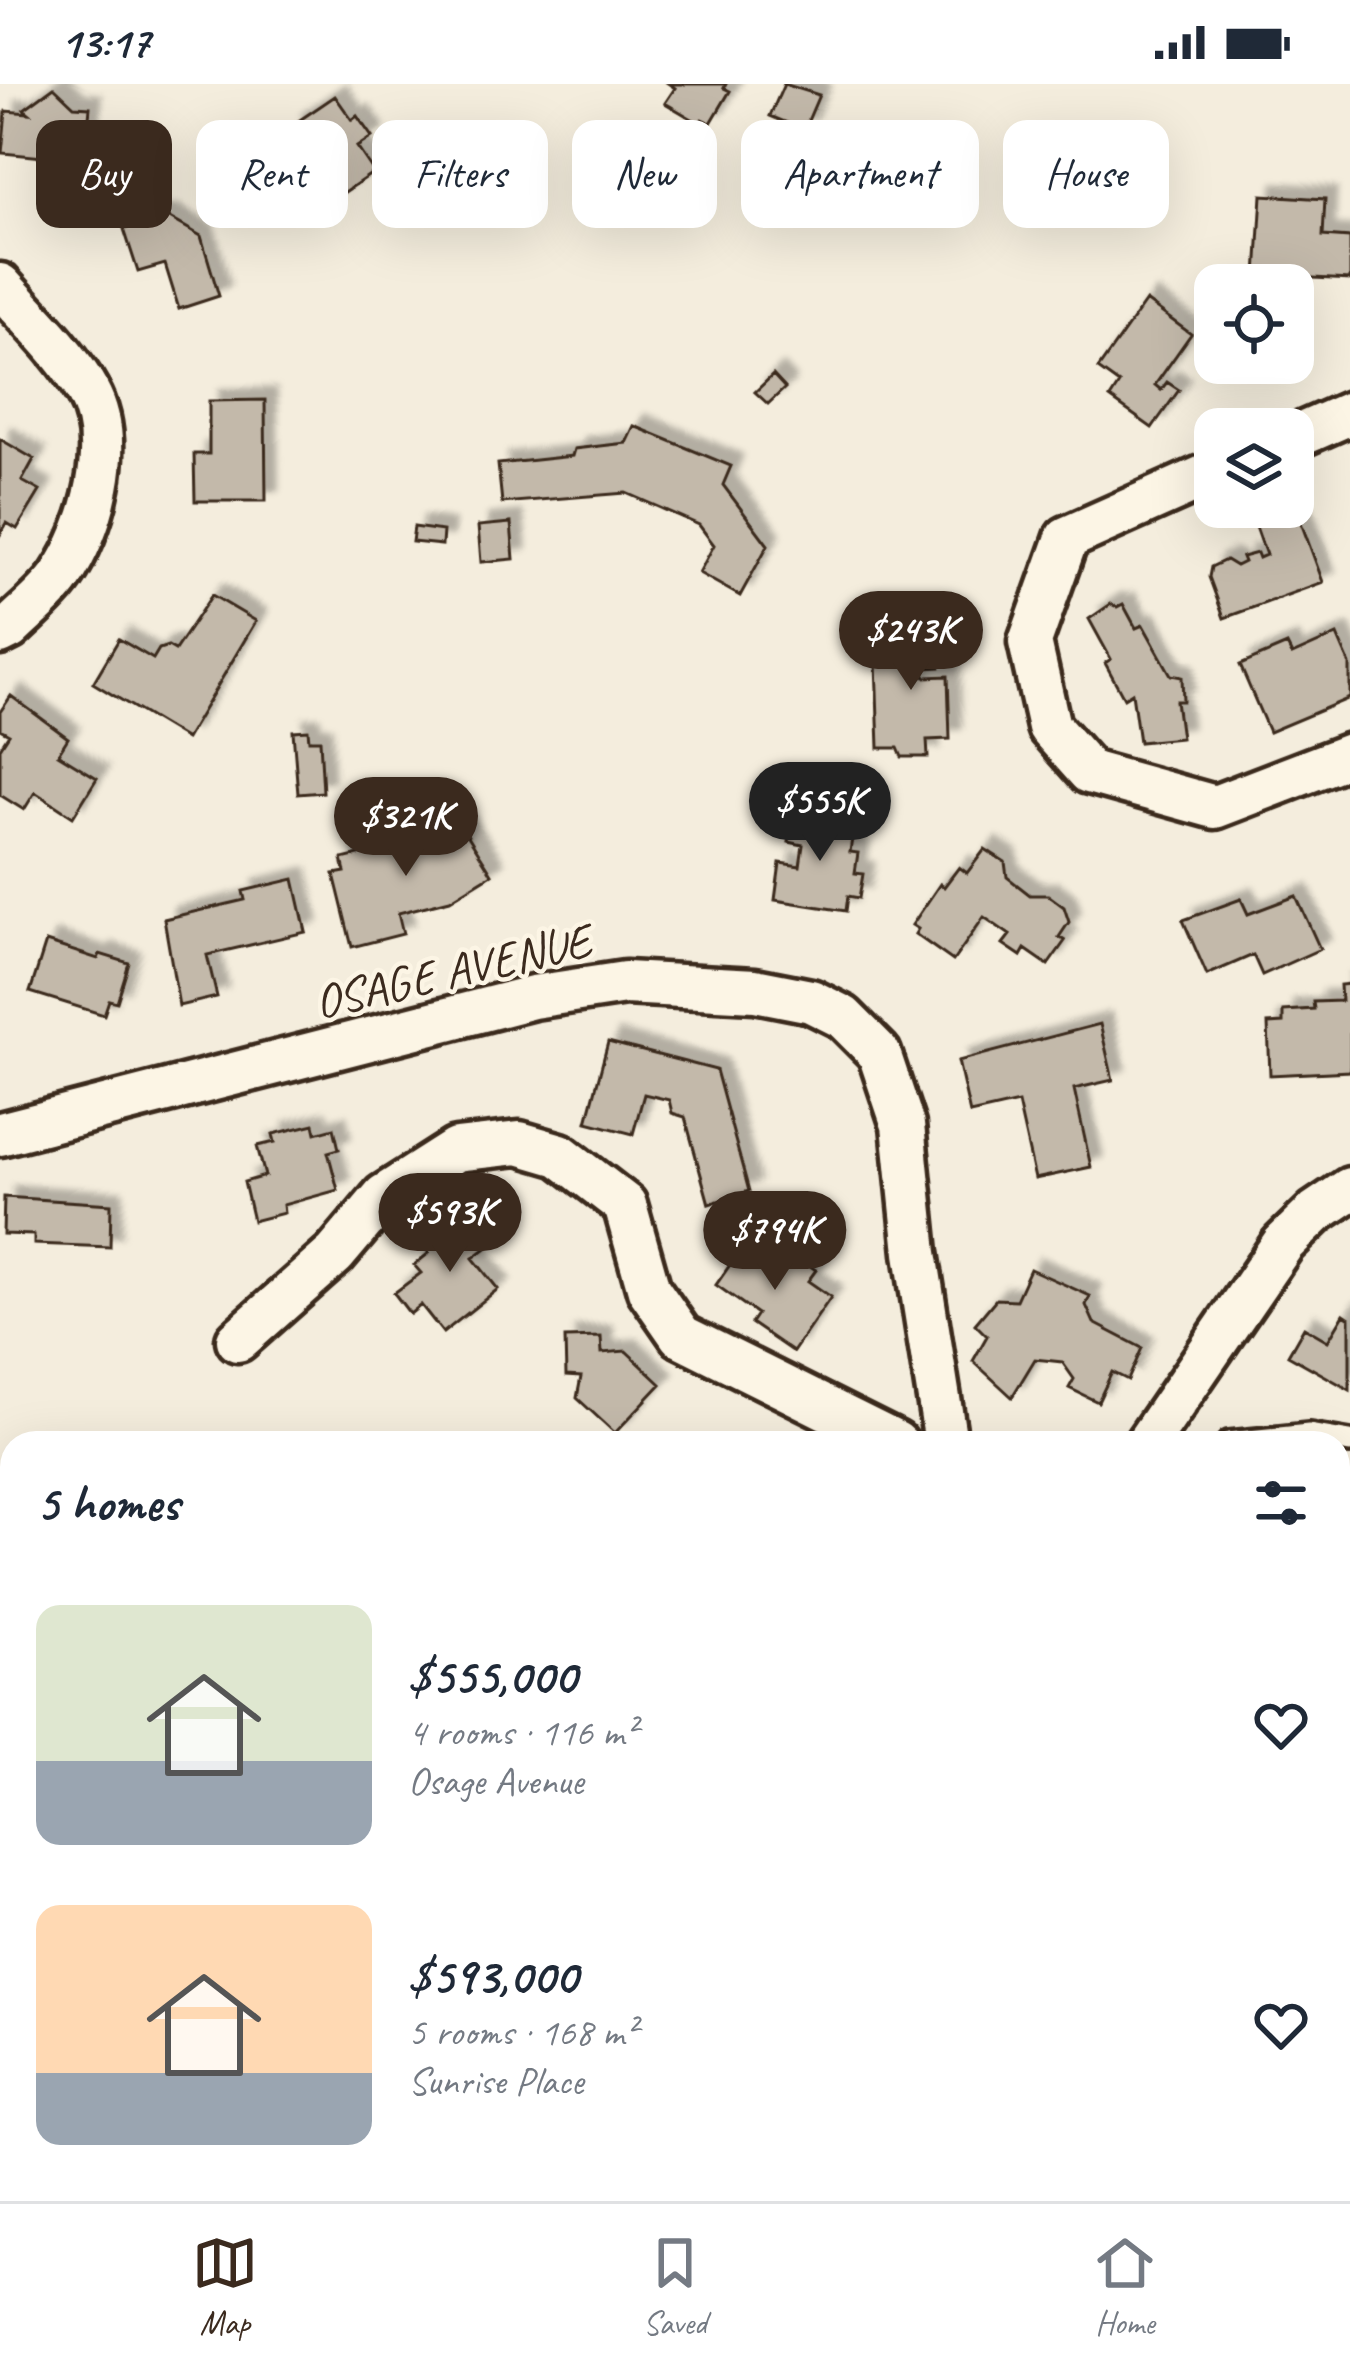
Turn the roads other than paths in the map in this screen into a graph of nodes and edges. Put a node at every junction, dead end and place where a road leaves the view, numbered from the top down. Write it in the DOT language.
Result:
graph roads {
  1 [pos="0,285"];
  2 [pos="1350,412"];
  3 [pos="1314,428"];
  4 [pos="1194,481"];
  5 [pos="0,633"];
  6 [pos="1350,755"];
  7 [pos="0,1134"];
  8 [pos="1350,1189"];
  9 [pos="238,1340"];
  10 [pos="872,1431"];
  11 [pos="944,1431"];
  12 [pos="1156,1431"];
  1 -- 5 [label="street"];
  2 -- 3 [label="street"];
  4 -- 6 [label="street"];
  7 -- 11 [label="street, OSAGE AVENUE"];
  8 -- 12 [label="street"];
  9 -- 10 [label="street"];
}
